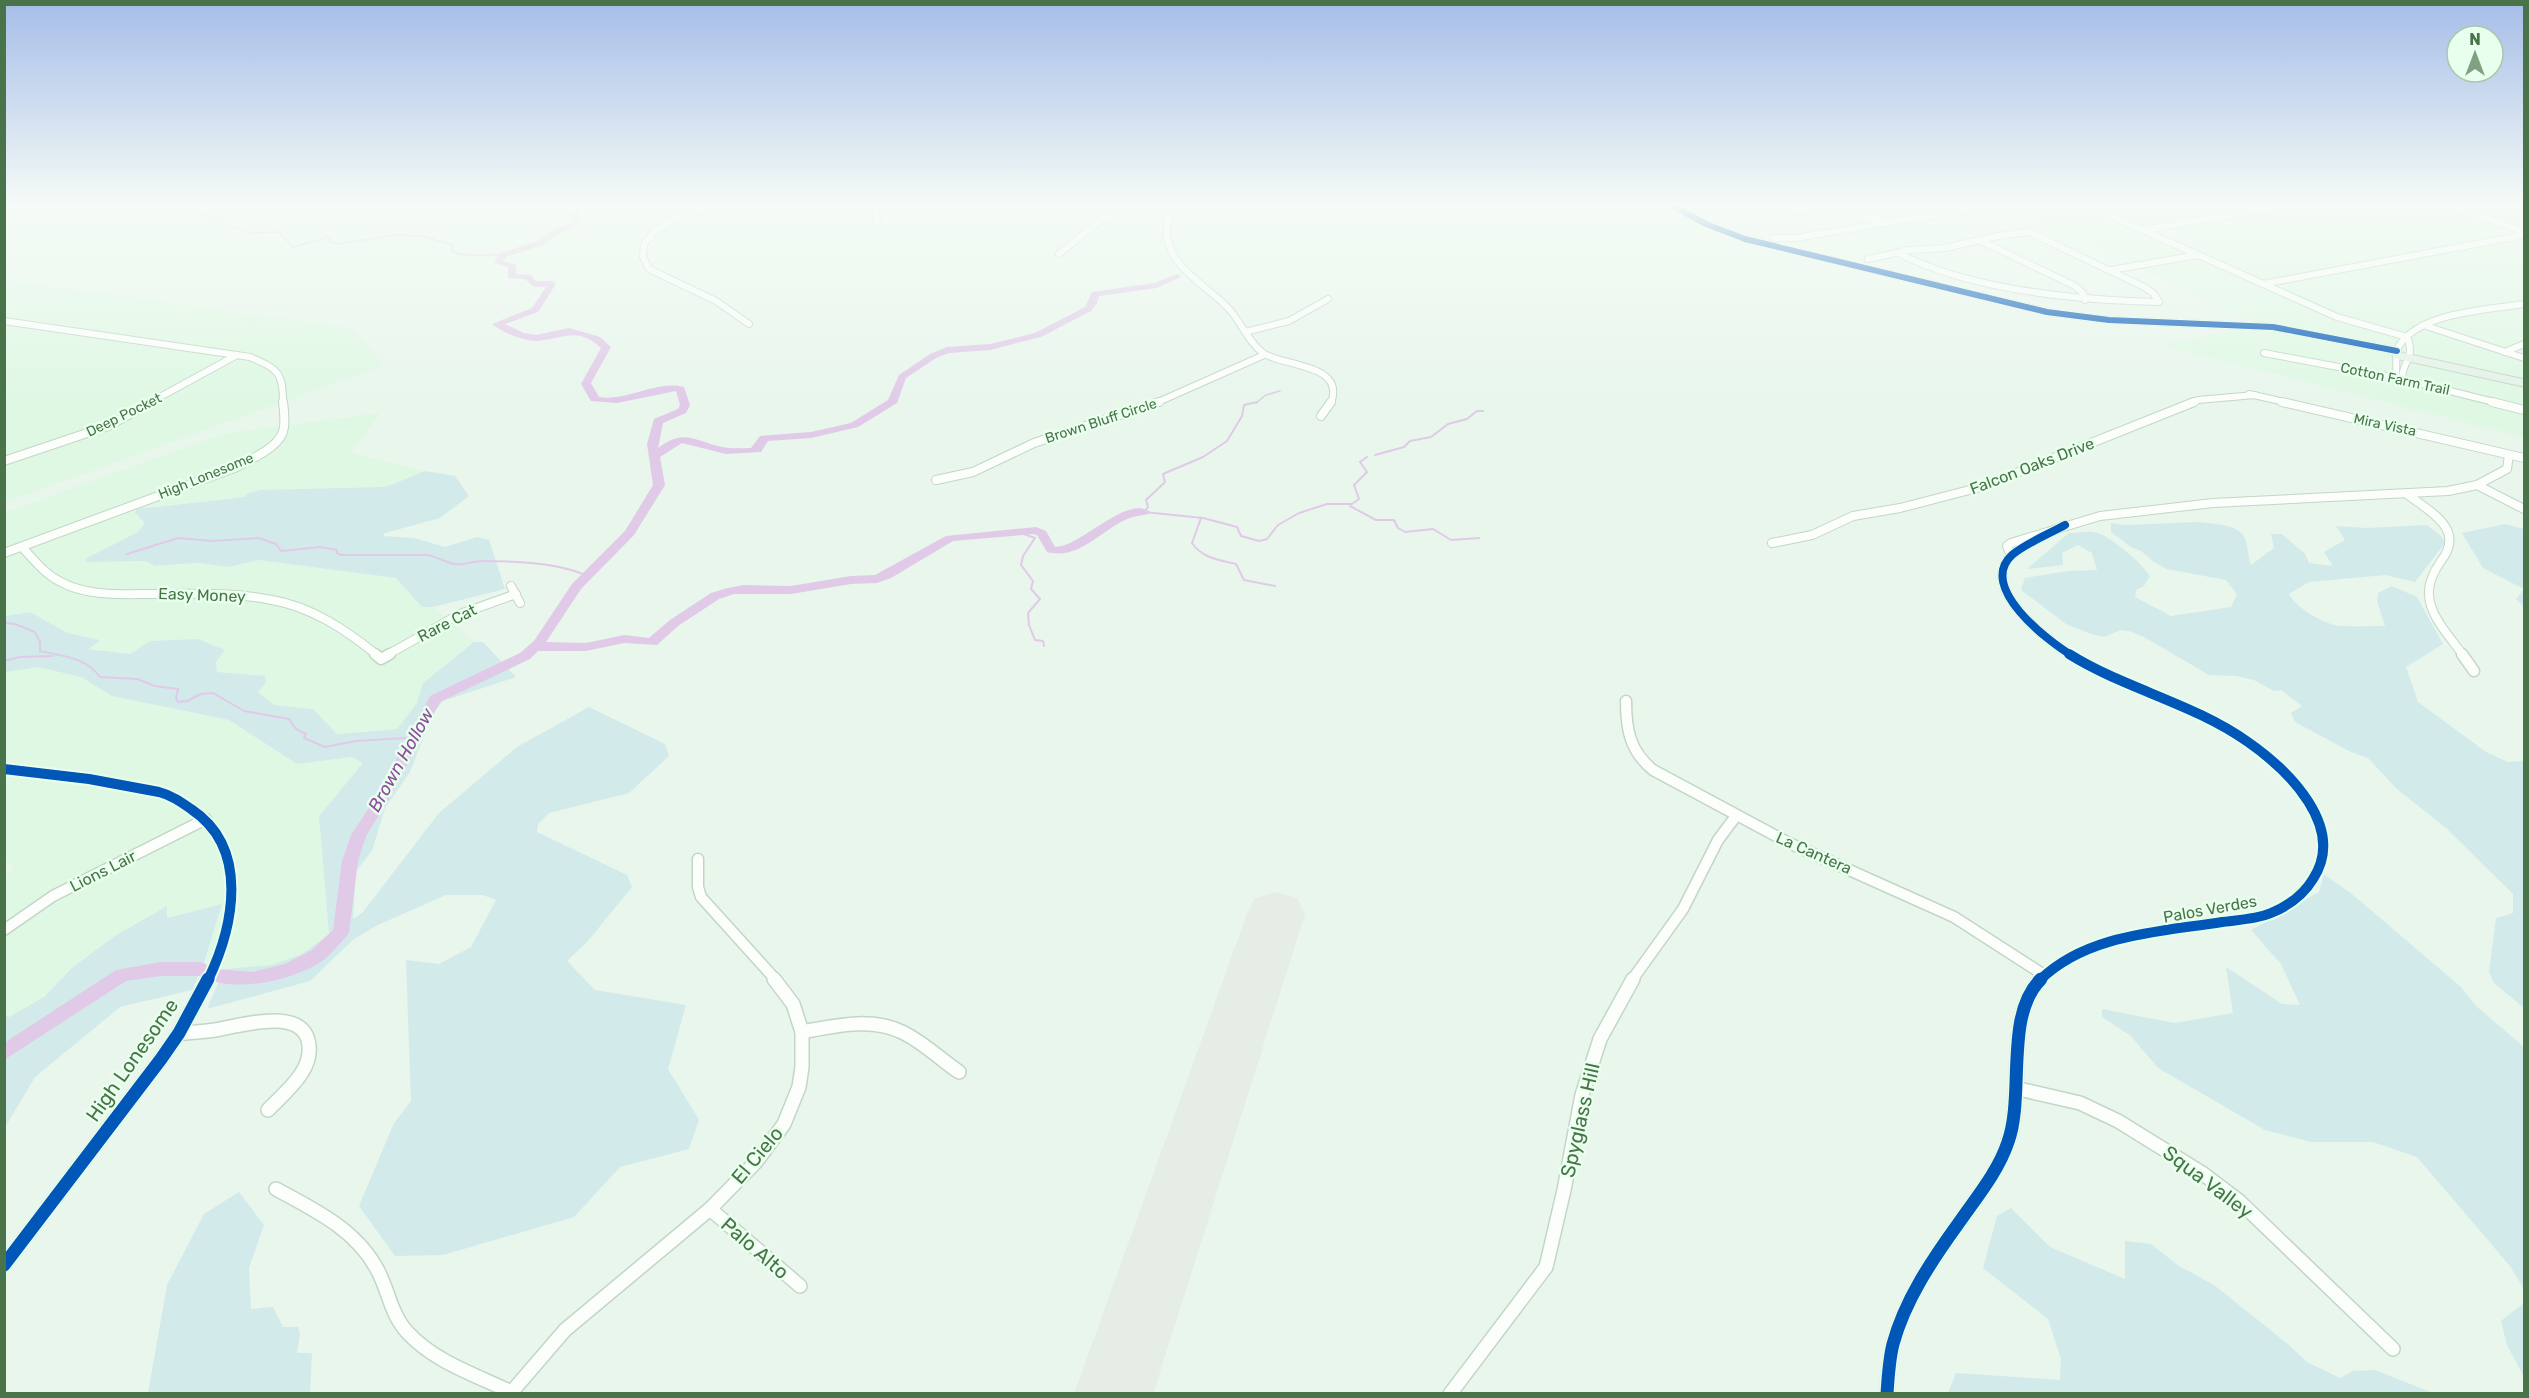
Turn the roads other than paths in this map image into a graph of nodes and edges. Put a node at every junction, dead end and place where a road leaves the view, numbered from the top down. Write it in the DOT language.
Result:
graph roads {
  1 [pos="656,272"];
  2 [pos="1186,272"];
  3 [pos="1879,272"];
  4 [pos="1948,272"];
  5 [pos="2046,272"];
  6 [pos="2116,272"];
  7 [pos="2237,272"];
  8 [pos="2323,272"];
  9 [pos="1966,277"];
  10 [pos="1977,280"];
  11 [pos="2263,284"];
  12 [pos="1954,291"];
  13 [pos="1965,294"];
  14 [pos="1328,299"];
  15 [pos="2085,300"];
  16 [pos="2524,304"];
  17 [pos="4,321"];
  18 [pos="749,324"];
  19 [pos="2423,325"];
  20 [pos="1245,332"];
  21 [pos="2408,337"];
  22 [pos="2524,344"];
  23 [pos="2505,352"];
  24 [pos="2264,353"];
  25 [pos="2396,353"];
  26 [pos="237,355"];
  27 [pos="1264,355"];
  28 [pos="2410,356"];
  29 [pos="2524,358"];
  30 [pos="2399,378"];
  31 [pos="2524,381"];
  32 [pos="2244,392"];
  33 [pos="2255,395"];
  34 [pos="2524,410"];
  35 [pos="1321,416"];
  36 [pos="2509,454"];
  37 [pos="2524,458"];
  38 [pos="4,462"];
  39 [pos="936,480"];
  40 [pos="2477,485"];
  41 [pos="2407,494"];
  42 [pos="2524,509"];
  43 [pos="1772,543"];
  44 [pos="22,547"];
  45 [pos="4,554"];
  46 [pos="511,586"];
  47 [pos="381,659"];
  48 [pos="2474,671"];
  49 [pos="1626,701"];
  50 [pos="4,770"];
  51 [pos="1736,816"];
  52 [pos="206,819"];
  53 [pos="698,859"];
  54 [pos="4,930"];
  55 [pos="2044,975"];
  56 [pos="802,1032"];
  57 [pos="178,1034"];
  58 [pos="959,1072"];
  59 [pos="2019,1089"];
  60 [pos="268,1110"];
  61 [pos="276,1189"];
  62 [pos="710,1209"];
  63 [pos="4,1265"];
  64 [pos="800,1286"];
  65 [pos="2393,1349"];
  66 [pos="511,1393"];
  67 [pos="1450,1394"];
  68 [pos="1887,1394"];
  1 -- 18 [label="street"];
  2 -- 20 [label="street"];
  3 -- 12 [label="street"];
  4 -- 9 [label="street"];
  5 -- 15 [label="street"];
  6 -- 15 [label="street"];
  7 -- 11 [label="street"];
  8 -- 11 [label="street"];
  9 -- 10 [label="street"];
  9 -- 12 [label="street"];
  10 -- 13 [label="street"];
  10 -- 15 [label="street"];
  11 -- 21 [label="street"];
  12 -- 13 [label="street"];
  13 -- 25 [label="street"];
  14 -- 20 [label="street"];
  16 -- 19 [label="street"];
  17 -- 26 [label="street, High Lonesome"];
  19 -- 21 [label="street"];
  19 -- 23 [label="street"];
  20 -- 27 [label="street"];
  21 -- 25 [label="street"];
  21 -- 28 [label="street"];
  22 -- 23 [label="street"];
  23 -- 29 [label="street"];
  24 -- 30 [label="street, Cotton Farm Trail"];
  25 -- 28 [label="main road"];
  25 -- 30 [label="street"];
  26 -- 38 [label="street, Deep Pocket"];
  26 -- 44 [label="street, High Lonesome"];
  27 -- 35 [label="street"];
  27 -- 39 [label="street, Brown Bluff Circle"];
  28 -- 30 [label="street"];
  28 -- 31 [label="main road"];
  30 -- 34 [label="street, Cotton Farm Trail"];
  32 -- 33 [label="street, Mira Vista"];
  33 -- 36 [label="street, Mira Vista"];
  33 -- 43 [label="street, Falcon Oaks Drive"];
  36 -- 37 [label="street, Mira Vista"];
  36 -- 40 [label="street, Palos Verdes"];
  40 -- 41 [label="street, Palos Verdes"];
  40 -- 42 [label="street"];
  41 -- 48 [label="street"];
  41 -- 55 [label="street, Palos Verdes"];
  44 -- 45 [label="street, High Lonesome"];
  44 -- 47 [label="street, Easy Money"];
  46 -- 47 [label="street, Rare Cat"];
  49 -- 51 [label="street, La Cantera"];
  50 -- 52 [label="street, High Lonesome"];
  51 -- 55 [label="street, La Cantera"];
  51 -- 67 [label="street, Spyglass Hill"];
  52 -- 54 [label="street, Lions Lair"];
  52 -- 57 [label="street, High Lonesome"];
  53 -- 56 [label="street, El Cielo"];
  55 -- 59 [label="street, Palos Verdes"];
  56 -- 58 [label="street"];
  56 -- 62 [label="street, El Cielo"];
  57 -- 60 [label="street"];
  57 -- 63 [label="street, High Lonesome"];
  59 -- 65 [label="street, Squa Valley"];
  59 -- 68 [label="street, Palos Verdes"];
  61 -- 66 [label="street"];
  62 -- 64 [label="street, Palo Alto"];
  62 -- 66 [label="street, El Cielo"];
}
